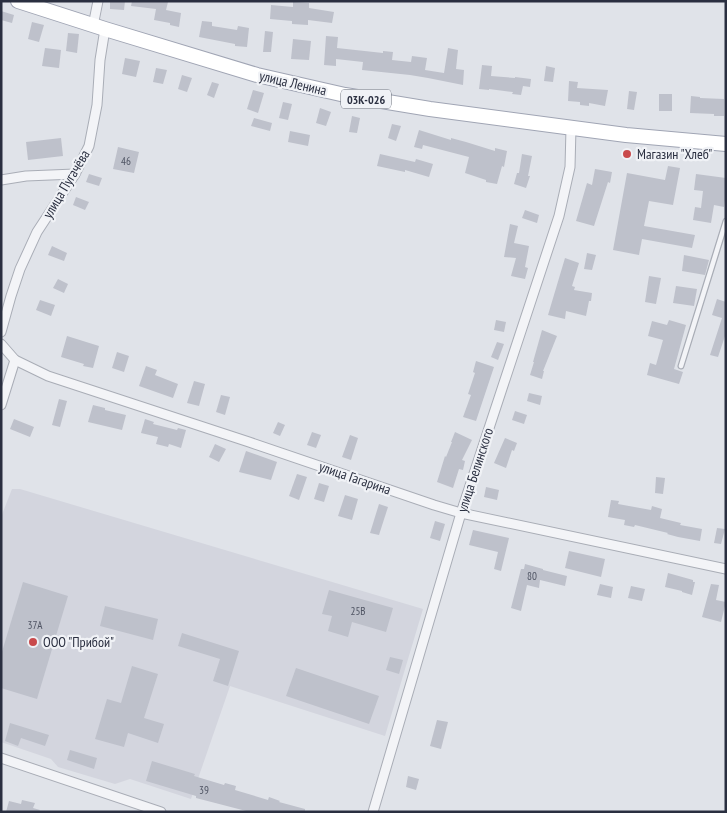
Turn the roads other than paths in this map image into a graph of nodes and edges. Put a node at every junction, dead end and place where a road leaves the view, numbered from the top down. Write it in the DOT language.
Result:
graph roads {
  1 [pos="18,1"];
  2 [pos="98,1"];
  3 [pos="99,27"];
  4 [pos="571,128"];
  5 [pos="726,144"];
  6 [pos="75,174"];
  7 [pos="1,180"];
  8 [pos="726,221"];
  9 [pos="1,332"];
  10 [pos="1,344"];
  11 [pos="15,360"];
  12 [pos="681,366"];
  13 [pos="1,405"];
  14 [pos="461,512"];
  15 [pos="726,569"];
  16 [pos="1,758"];
  17 [pos="161,812"];
  18 [pos="373,812"];
  1 -- 3 [label="main road, улица Ленина / 03К-026"];
  2 -- 3 [label="street, улица Пугачёва"];
  3 -- 4 [label="main road, улица Ленина / 03К-026"];
  3 -- 6 [label="street, улица Пугачёва"];
  4 -- 5 [label="main road, улица Ленина / 03К-026"];
  4 -- 14 [label="street, улица Белинского"];
  6 -- 7 [label="street"];
  6 -- 9 [label="street, улица Пугачёва"];
  8 -- 12 [label="lane"];
  10 -- 11 [label="street, улица Гагарина"];
  11 -- 13 [label="street"];
  11 -- 14 [label="street, улица Гагарина"];
  14 -- 15 [label="street, улица Гагарина"];
  14 -- 18 [label="street, улица Белинского"];
  16 -- 17 [label="street"];
}
